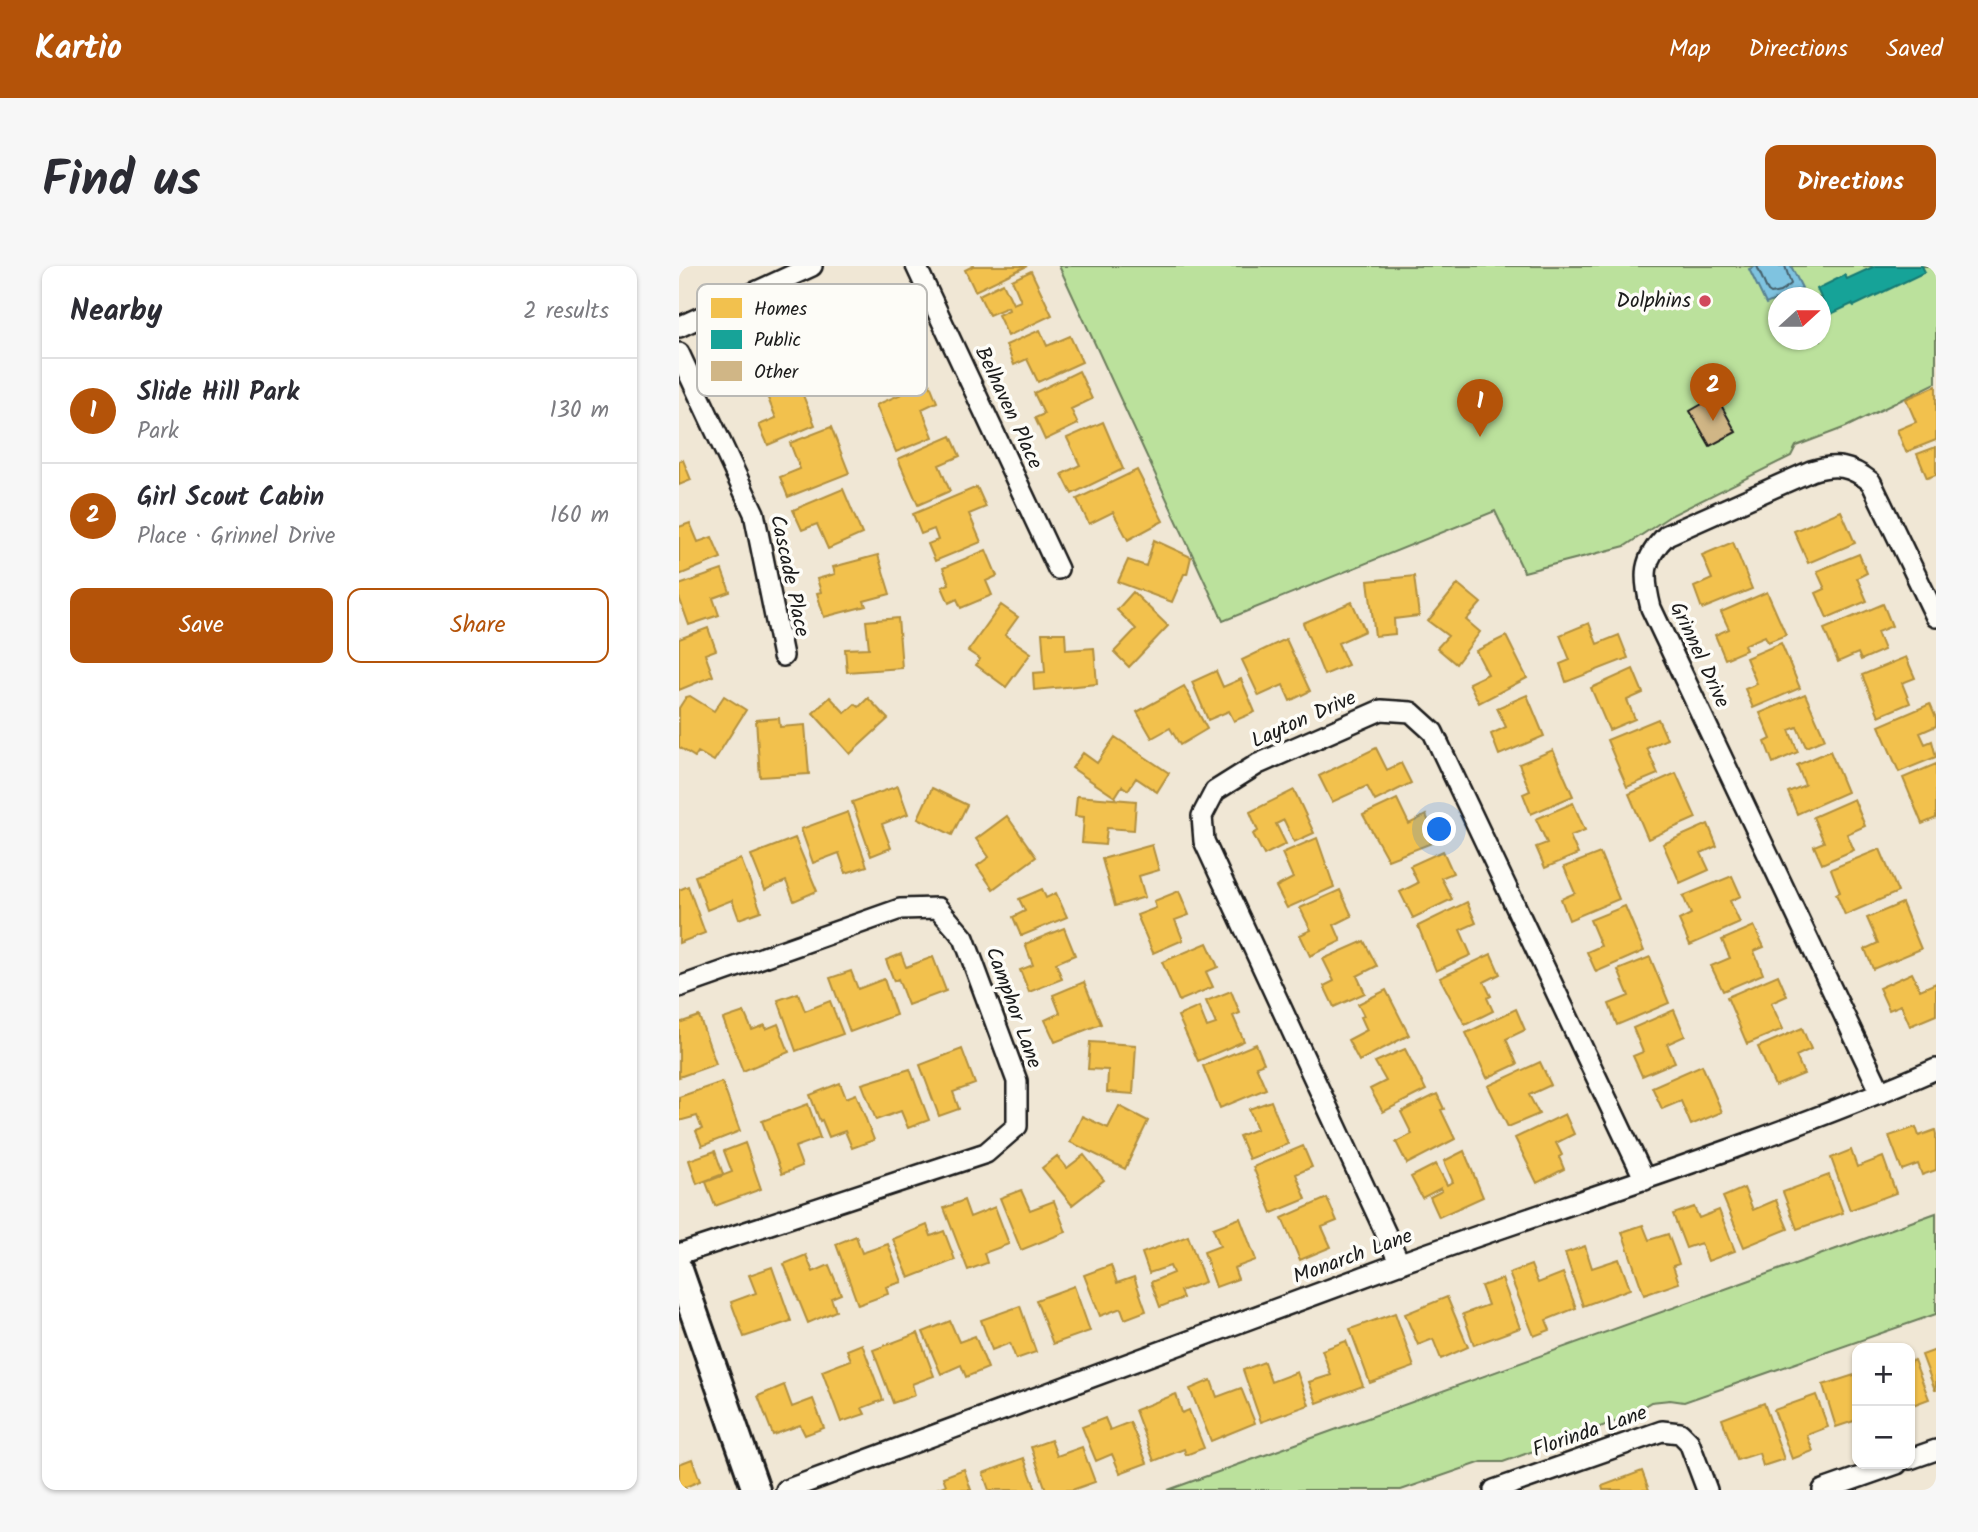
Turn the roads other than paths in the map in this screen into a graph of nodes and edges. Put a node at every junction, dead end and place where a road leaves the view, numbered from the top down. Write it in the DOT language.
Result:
graph roads {
  1 [pos="812,266"];
  2 [pos="916,266"];
  3 [pos="773,284"];
  4 [pos="924,284"];
  5 [pos="927,289"];
  6 [pos="697,319"];
  7 [pos="679,327"];
  8 [pos="679,353"];
  9 [pos="697,391"];
  10 [pos="699,396"];
  11 [pos="1058,569"];
  12 [pos="1936,617"];
  13 [pos="783,656"];
  14 [pos="679,987"];
  15 [pos="1936,1069"];
  16 [pos="1881,1093"];
  17 [pos="1645,1180"];
  18 [pos="679,1254"];
  19 [pos="1400,1264"];
  20 [pos="679,1270"];
  21 [pos="1936,1450"];
  22 [pos="1915,1457"];
  23 [pos="1883,1469"];
  24 [pos="756,1490"];
  25 [pos="786,1490"];
  26 [pos="1494,1490"];
  27 [pos="1707,1490"];
  28 [pos="1823,1490"];
  1 -- 3 [label="street"];
  2 -- 4 [label="street, Belhaven Place"];
  5 -- 11 [label="street, Belhaven Place"];
  6 -- 7 [label="street"];
  8 -- 9 [label="street, Cascade Place"];
  10 -- 13 [label="street, Cascade Place"];
  12 -- 16 [label="street, Grinnel Drive"];
  14 -- 18 [label="street, Camphor Lane"];
  15 -- 16 [label="street, Monarch Lane"];
  16 -- 17 [label="street, Monarch Lane"];
  17 -- 19 [label="street, Monarch Lane"];
  17 -- 19 [label="street, Layton Drive"];
  19 -- 25 [label="street, Monarch Lane"];
  20 -- 24 [label="street"];
  21 -- 22 [label="street"];
  23 -- 28 [label="street"];
  26 -- 27 [label="street, Florinda Lane"];
}
